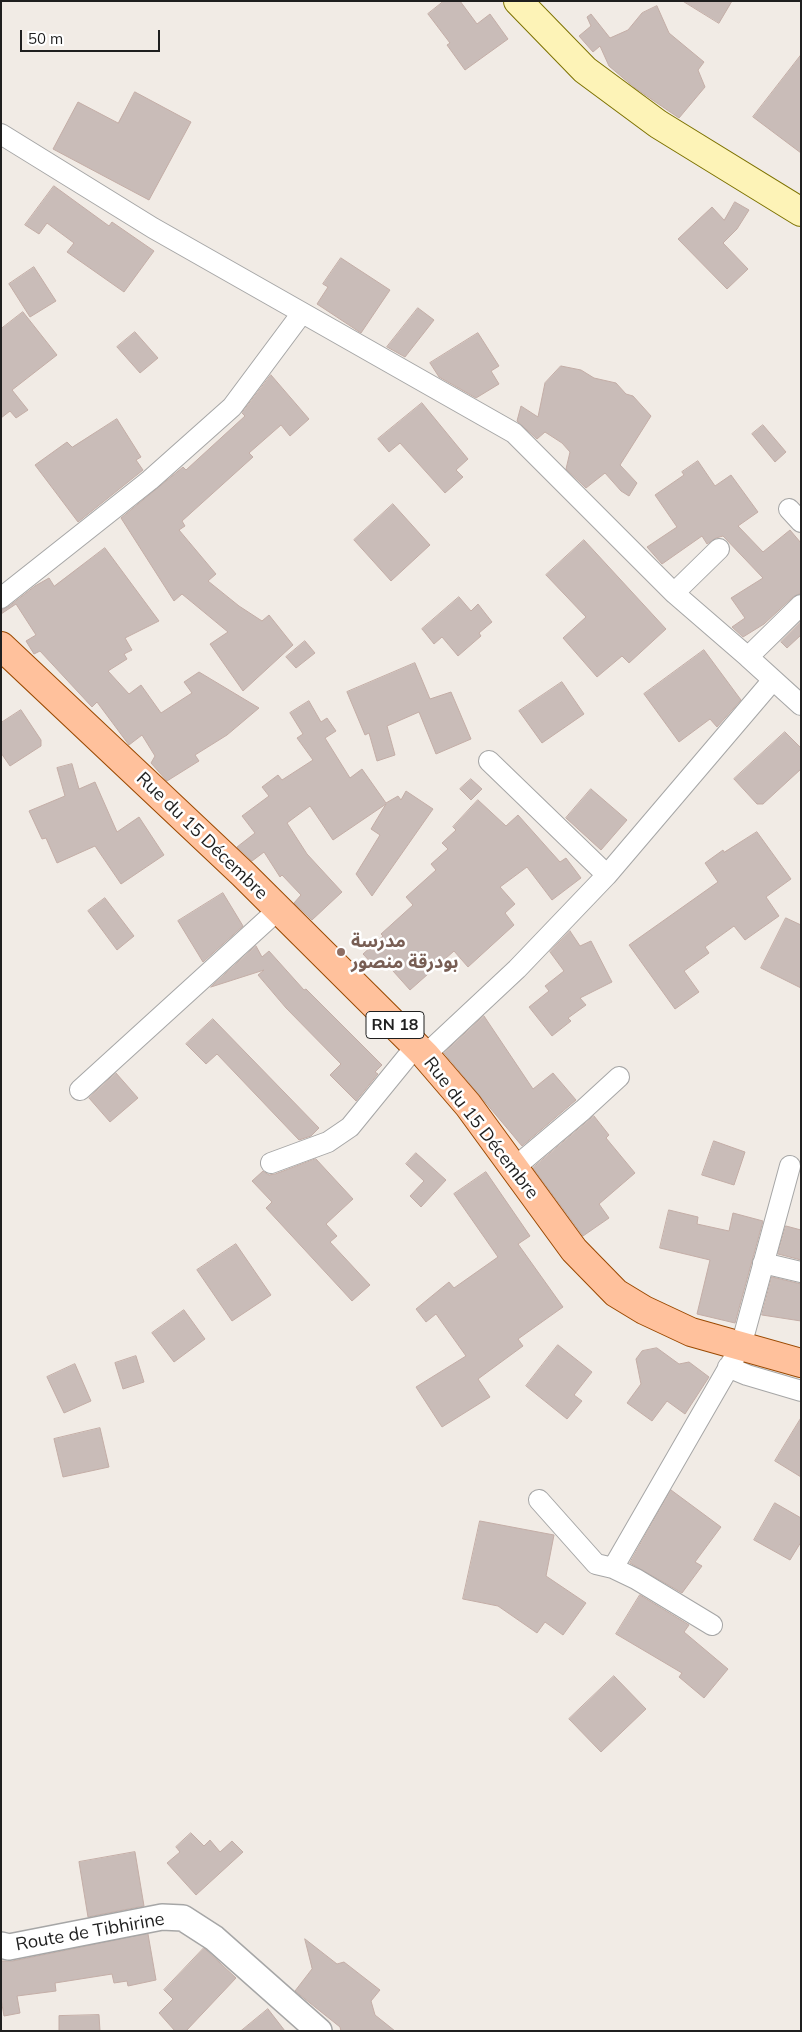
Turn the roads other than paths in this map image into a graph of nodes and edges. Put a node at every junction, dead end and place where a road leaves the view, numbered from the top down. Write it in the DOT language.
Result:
graph roads {
  1 [pos="518,1"];
  2 [pos="1,134"];
  3 [pos="801,212"];
  4 [pos="302,313"];
  5 [pos="719,549"];
  6 [pos="674,593"];
  7 [pos="1,598"];
  8 [pos="801,605"];
  9 [pos="1,646"];
  10 [pos="748,656"];
  11 [pos="772,680"];
  12 [pos="801,705"];
  13 [pos="489,761"];
  14 [pos="607,876"];
  15 [pos="279,909"];
  16 [pos="420,1050"];
  17 [pos="619,1077"];
  18 [pos="80,1090"];
  19 [pos="271,1164"];
  20 [pos="790,1166"];
  21 [pos="514,1168"];
  22 [pos="763,1263"];
  23 [pos="801,1272"];
  24 [pos="734,1357"];
  25 [pos="801,1363"];
  26 [pos="800,1389"];
  27 [pos="539,1500"];
  28 [pos="613,1568"];
  29 [pos="712,1625"];
  30 [pos="1,1945"];
  31 [pos="319,2031"];
  1 -- 3 [label="main road"];
  2 -- 4 [label="street"];
  4 -- 6 [label="street"];
  4 -- 7 [label="street"];
  5 -- 6 [label="street"];
  6 -- 10 [label="street"];
  8 -- 10 [label="street"];
  9 -- 15 [label="main road, Rue du 15 Décembre / RN 18"];
  10 -- 11 [label="street"];
  11 -- 12 [label="street"];
  11 -- 14 [label="street"];
  13 -- 14 [label="street"];
  14 -- 16 [label="street"];
  15 -- 16 [label="main road, Rue du 15 Décembre / RN 18"];
  15 -- 18 [label="street"];
  16 -- 19 [label="street"];
  16 -- 21 [label="main road, Rue du 15 Décembre / RN 18"];
  17 -- 21 [label="street"];
  20 -- 22 [label="street"];
  21 -- 24 [label="main road, Rue du 15 Décembre / RN 18"];
  22 -- 23 [label="street"];
  22 -- 24 [label="street"];
  24 -- 25 [label="main road, Rue du 15 Décembre / RN 18"];
  24 -- 26 [label="street"];
  24 -- 28 [label="street"];
  27 -- 28 [label="street"];
  28 -- 29 [label="street"];
  30 -- 31 [label="street, Route de Tibhirine"];
}
